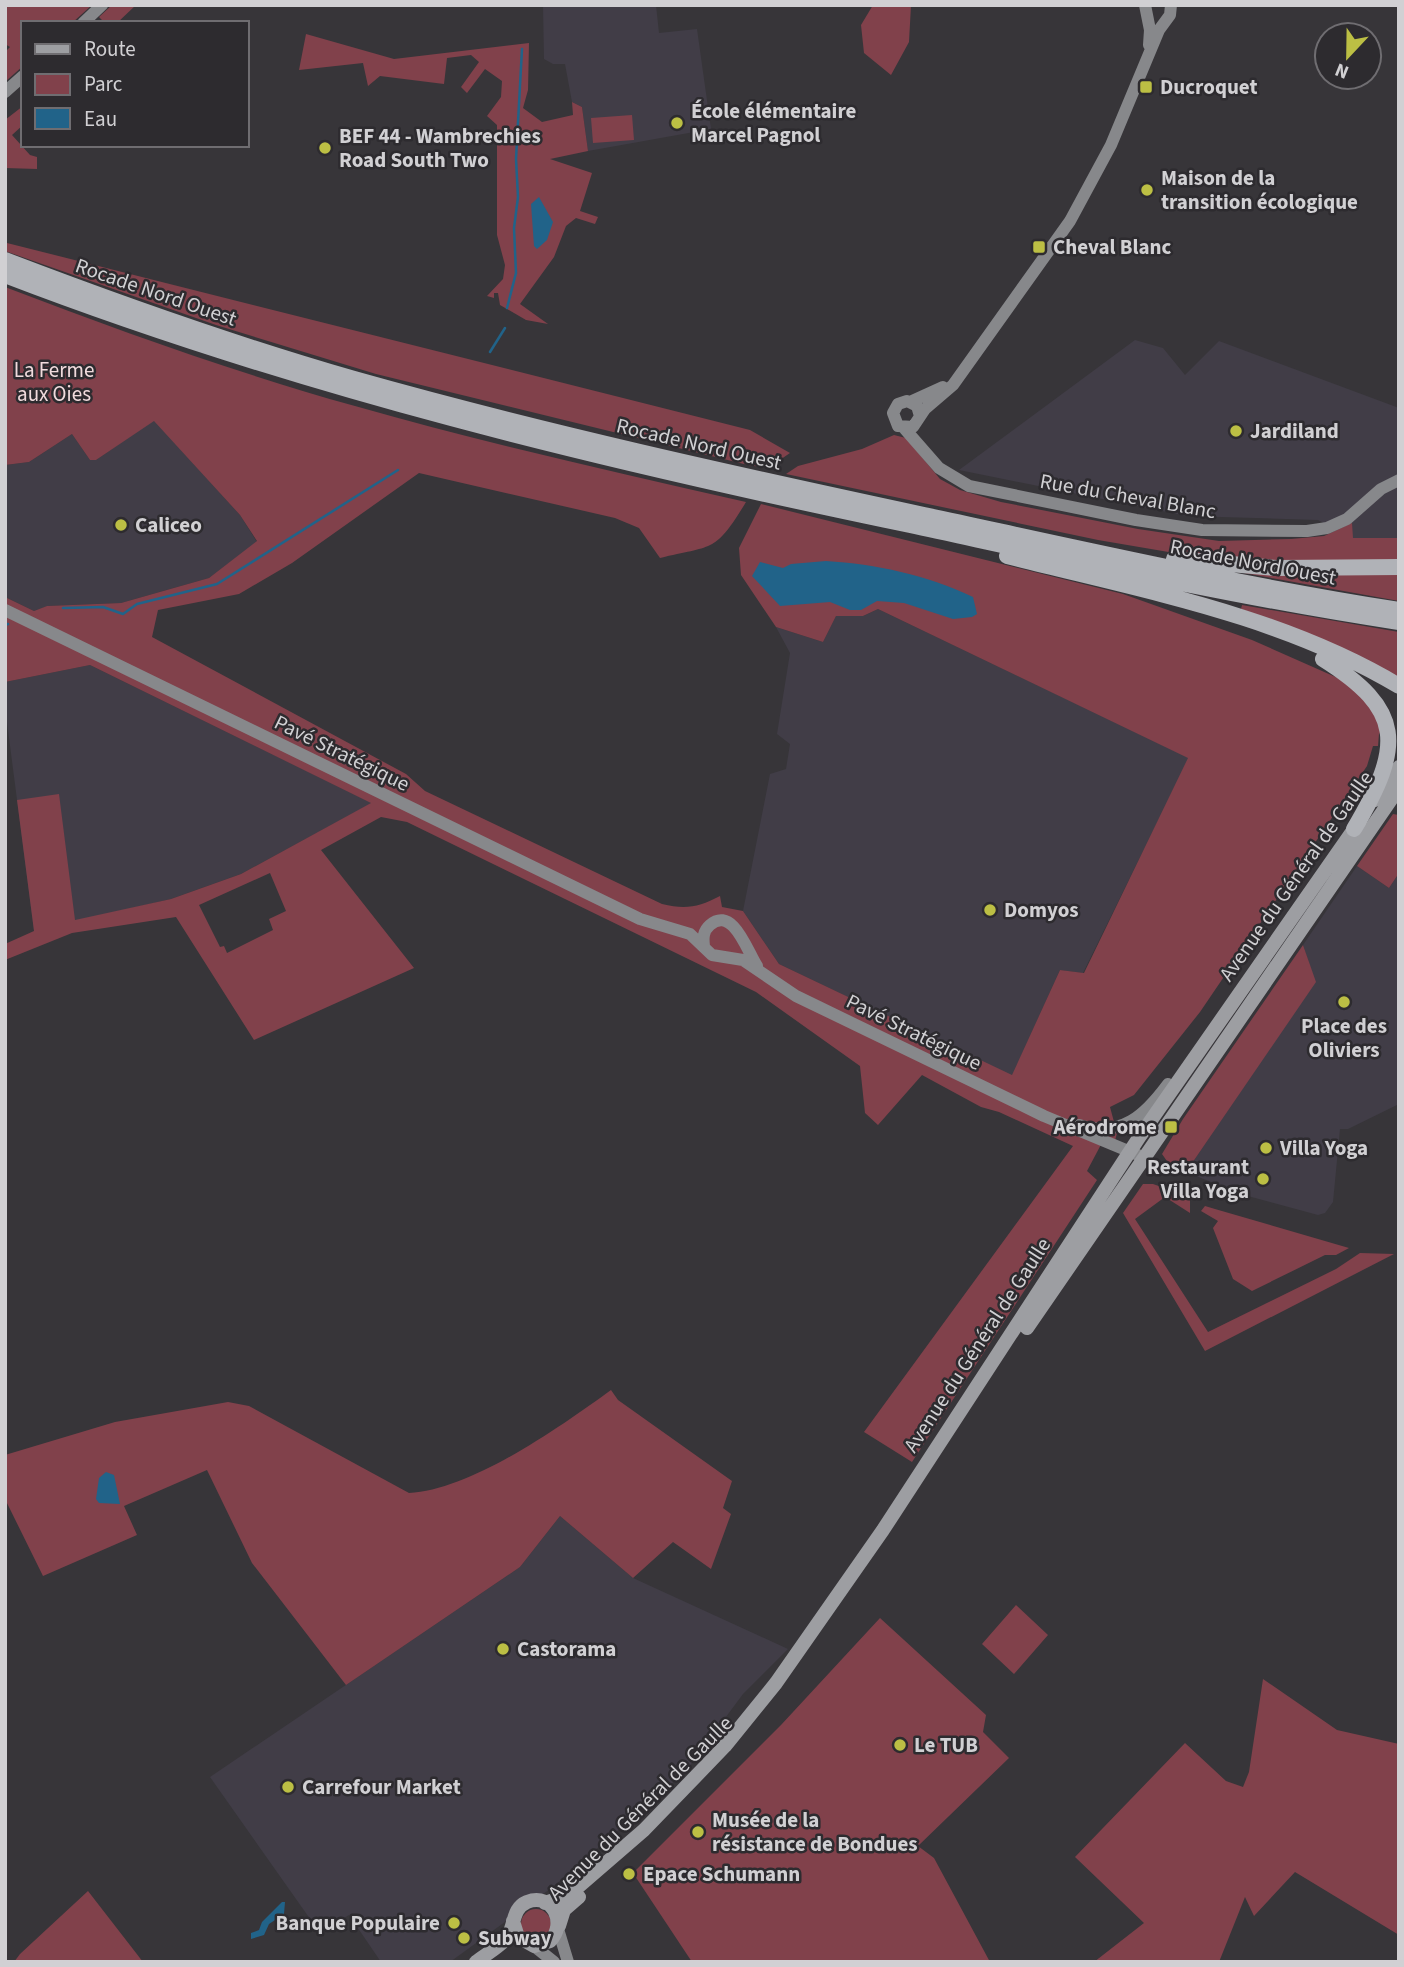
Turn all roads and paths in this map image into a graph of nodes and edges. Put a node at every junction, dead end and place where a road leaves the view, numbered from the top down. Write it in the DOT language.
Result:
graph roads {
  1 [pos="102,5"];
  2 [pos="1171,5"];
  3 [pos="1147,12"];
  4 [pos="1167,19"];
  5 [pos="85,21"];
  6 [pos="1142,73"];
  7 [pos="21,78"];
  8 [pos="5,92"];
  9 [pos="5,260"];
  10 [pos="5,275"];
  11 [pos="962,371"];
  12 [pos="909,402"];
  13 [pos="920,417"];
  14 [pos="904,428"];
  15 [pos="930,458"];
  16 [pos="1399,480"];
  17 [pos="778,498"];
  18 [pos="1083,549"];
  19 [pos="1399,567"];
  20 [pos="1101,580"];
  21 [pos="5,610"];
  22 [pos="1399,610"];
  23 [pos="1399,622"];
  24 [pos="1399,687"];
  25 [pos="1399,767"];
  26 [pos="1399,788"];
  27 [pos="1354,829"];
  28 [pos="710,925"];
  29 [pos="664,928"];
  30 [pos="740,935"];
  31 [pos="704,946"];
  32 [pos="727,957"];
  33 [pos="768,980"];
  34 [pos="1210,1036"];
  35 [pos="1018,1103"];
  36 [pos="1133,1159"];
  37 [pos="545,1903"];
  38 [pos="513,1921"];
  39 [pos="559,1928"];
  40 [pos="530,1945"];
  41 [pos="475,1962"];
  42 [pos="491,1962"];
  43 [pos="554,1962"];
  44 [pos="568,1962"];
  1 -- 5 [label="main road"];
  2 -- 4 [label="main road"];
  3 -- 4 [label="main road"];
  3 -- 6 [label="main road"];
  4 -- 6 [label="main road"];
  6 -- 11 [label="main road"];
  7 -- 8 [label="main road"];
  9 -- 18 [label="highway, Rocade Nord Ouest"];
  10 -- 17 [label="highway, Rocade Nord Ouest"];
  11 -- 12 [label="main road"];
  11 -- 13 [label="main road"];
  12 -- 13 [label="main road"];
  12 -- 14 [label="main road"];
  13 -- 14 [label="main road"];
  13 -- 15 [label="main road"];
  14 -- 15 [label="main road, Rue du Cheval Blanc"];
  15 -- 16 [label="main road, Rue du Cheval Blanc"];
  17 -- 20 [label="highway"];
  17 -- 23 [label="highway, Rocade Nord Ouest"];
  18 -- 19 [label="highway"];
  18 -- 22 [label="highway, Rocade Nord Ouest"];
  20 -- 24 [label="highway"];
  20 -- 27 [label="highway"];
  21 -- 29 [label="main road, Pavé Stratégique"];
  25 -- 27 [label="main road, Avenue du Général de Gaulle"];
  26 -- 36 [label="main road, Avenue du Général de Gaulle"];
  27 -- 34 [label="main road, Avenue du Général de Gaulle"];
  28 -- 29 [label="main road, Pavé Stratégique"];
  28 -- 30 [label="main road"];
  28 -- 31 [label="main road"];
  29 -- 31 [label="main road, Pavé Stratégique"];
  30 -- 32 [label="main road"];
  30 -- 33 [label="main road"];
  31 -- 32 [label="main road"];
  32 -- 33 [label="main road, Pavé Stratégique"];
  33 -- 35 [label="main road, Pavé Stratégique"];
  34 -- 35 [label="main road"];
  34 -- 36 [label="main road, Avenue du Général de Gaulle"];
  35 -- 36 [label="main road, Pavé Stratégique"];
  36 -- 37 [label="main road, Avenue du Général de Gaulle"];
  36 -- 39 [label="main road, Avenue du Général de Gaulle"];
  37 -- 38 [label="main road"];
  37 -- 39 [label="main road"];
  38 -- 40 [label="main road"];
  38 -- 41 [label="main road"];
  39 -- 40 [label="main road"];
  39 -- 44 [label="main road"];
  40 -- 42 [label="main road"];
  40 -- 43 [label="main road"];
}
